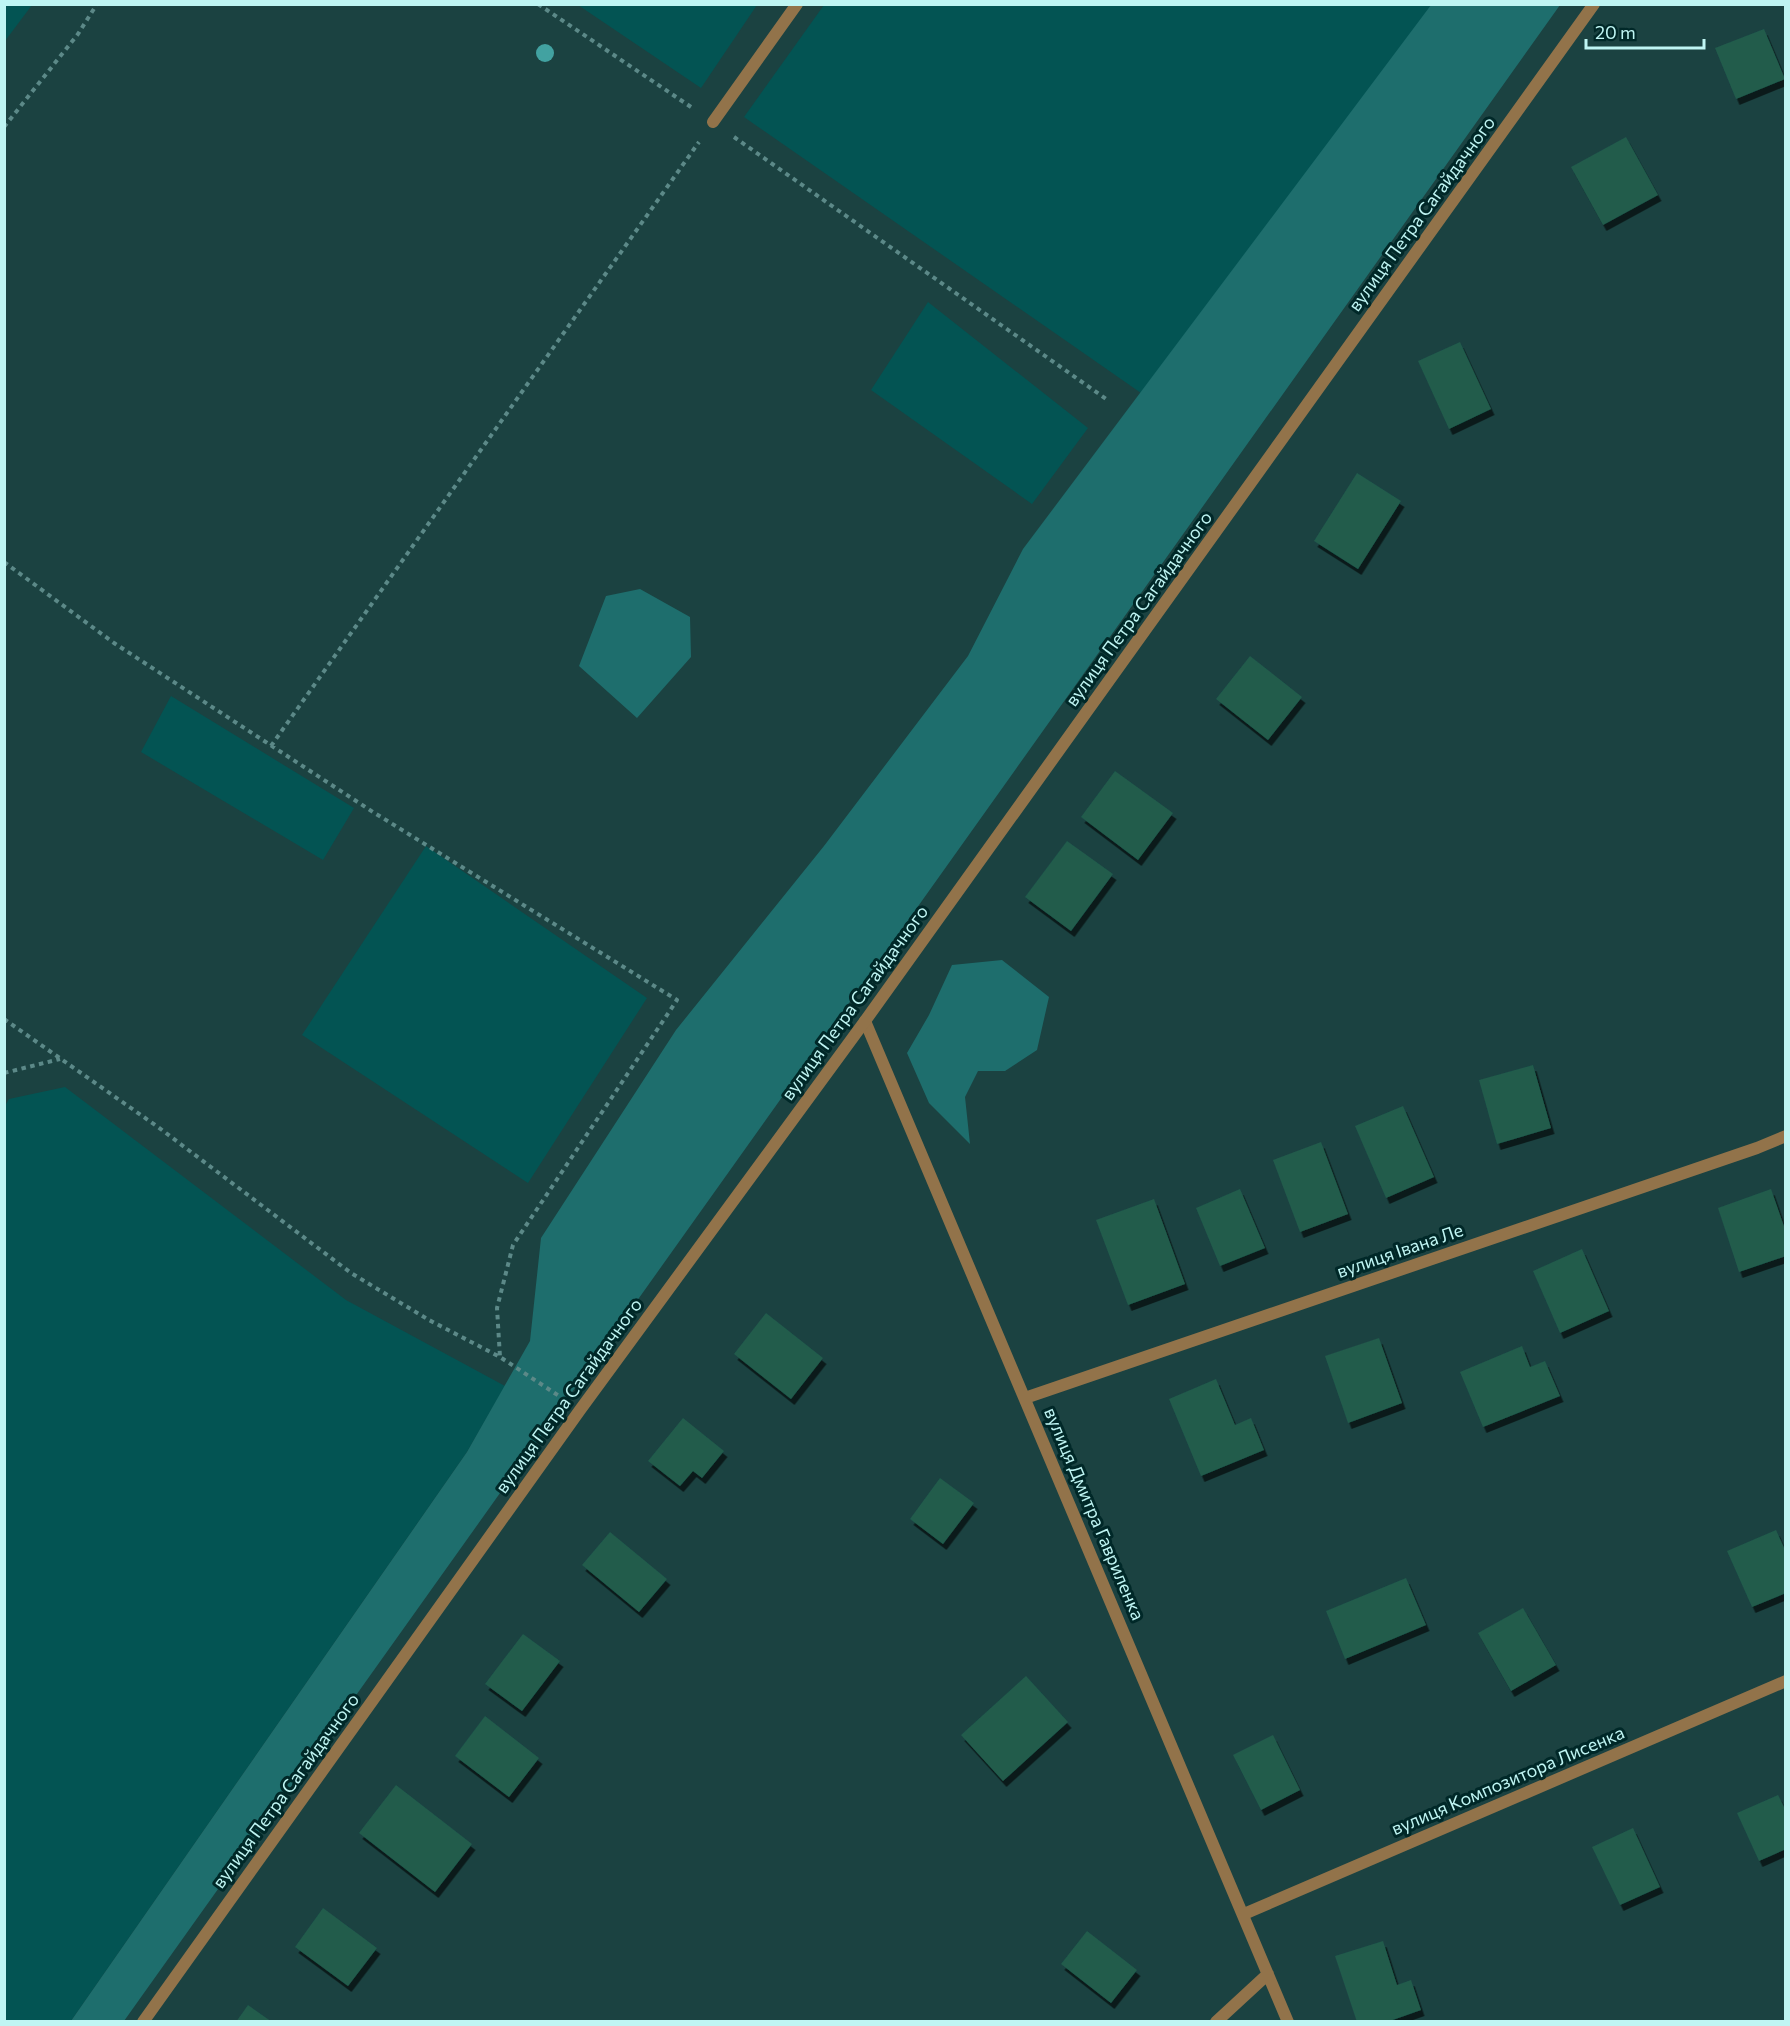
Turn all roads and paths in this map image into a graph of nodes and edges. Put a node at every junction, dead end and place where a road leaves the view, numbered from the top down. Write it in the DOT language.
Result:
graph roads {
  1 [pos="97,4"];
  2 [pos="538,4"];
  3 [pos="797,4"];
  4 [pos="1594,4"];
  5 [pos="713,122"];
  6 [pos="4,127"];
  7 [pos="1109,401"];
  8 [pos="4,562"];
  9 [pos="271,746"];
  10 [pos="4,1019"];
  11 [pos="865,1021"];
  12 [pos="61,1058"];
  13 [pos="4,1073"];
  14 [pos="1785,1136"];
  15 [pos="500,1357"];
  16 [pos="1025,1398"];
  17 [pos="580,1410"];
  18 [pos="1785,1682"];
  19 [pos="1244,1914"];
  20 [pos="1268,1974"];
  21 [pos="143,2022"];
  22 [pos="1216,2022"];
  23 [pos="1288,2022"];
  1 -- 6 [label="path"];
  2 -- 5 [label="path"];
  3 -- 5 [label="street"];
  4 -- 11 [label="street, вулиця Петра Сагайдачного"];
  5 -- 7 [label="path"];
  5 -- 9 [label="path"];
  8 -- 9 [label="path"];
  9 -- 15 [label="path"];
  10 -- 12 [label="path"];
  11 -- 16 [label="street, вулиця Дмитра Гавриленка"];
  11 -- 17 [label="street, вулиця Петра Сагайдачного"];
  12 -- 13 [label="path"];
  12 -- 15 [label="path"];
  14 -- 16 [label="street, вулиця Івана Ле"];
  15 -- 17 [label="path"];
  16 -- 19 [label="street, вулиця Дмитра Гавриленка"];
  17 -- 21 [label="street, вулиця Петра Сагайдачного"];
  18 -- 19 [label="street, вулиця Композитора Лисенка"];
  19 -- 20 [label="street, вулиця Дмитра Гавриленка"];
  20 -- 22 [label="street"];
  20 -- 23 [label="street, вулиця Дмитра Гавриленка"];
}
